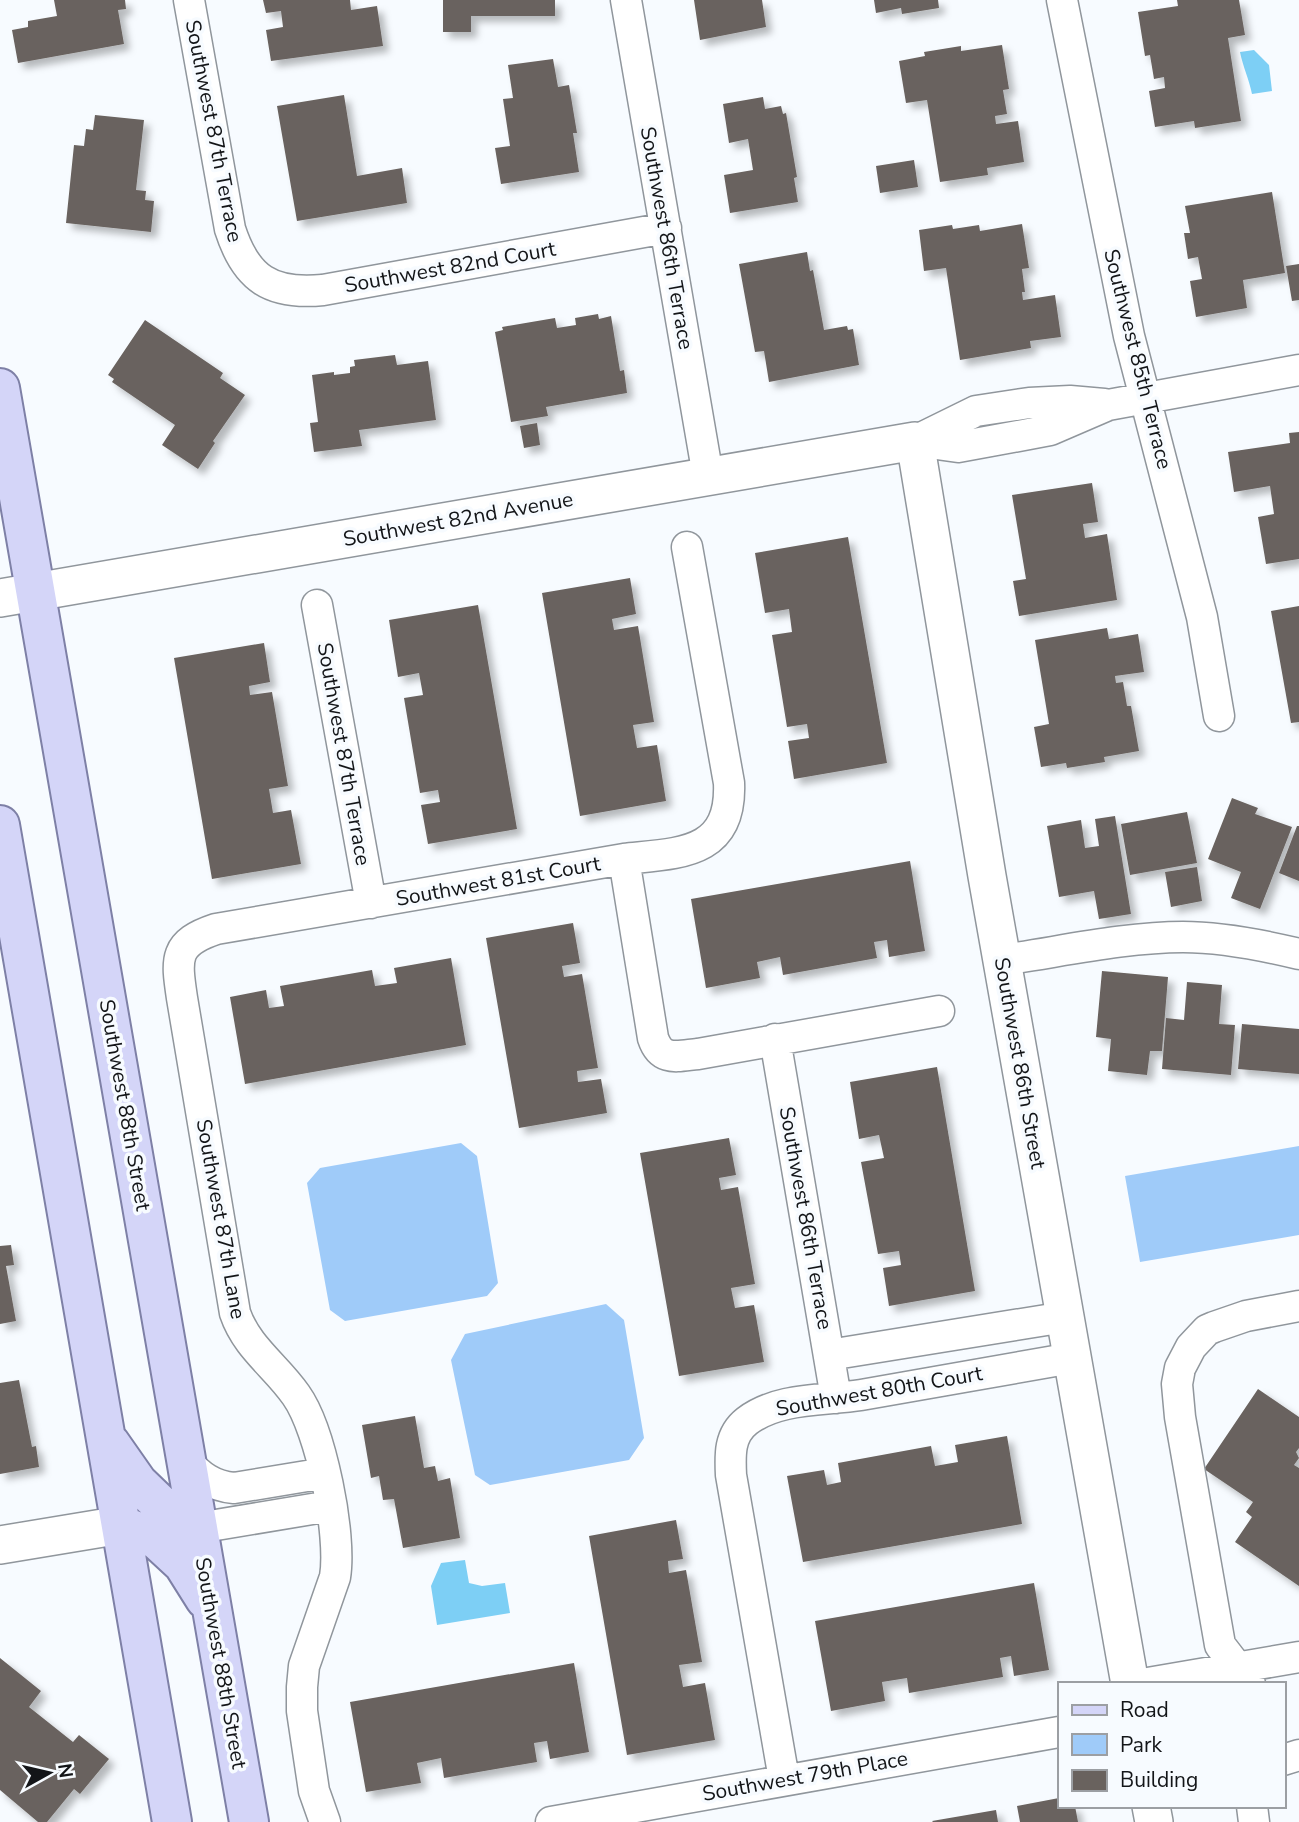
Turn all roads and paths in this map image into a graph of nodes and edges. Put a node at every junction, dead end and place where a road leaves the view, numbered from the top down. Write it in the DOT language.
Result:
graph roads {
  1 [pos="189,0"];
  2 [pos="626,0"];
  3 [pos="1062,0"];
  4 [pos="666,228"];
  5 [pos="244,261"];
  6 [pos="1299,370"];
  7 [pos="0,387"];
  8 [pos="1146,397"];
  9 [pos="915,441"];
  10 [pos="708,476"];
  11 [pos="687,547"];
  12 [pos="18,595"];
  13 [pos="317,606"];
  14 [pos="1219,716"];
  15 [pos="0,825"];
  16 [pos="624,859"];
  17 [pos="371,903"];
  18 [pos="1299,954"];
  19 [pos="1002,960"];
  20 [pos="939,1011"];
  21 [pos="775,1039"];
  22 [pos="1299,1306"];
  23 [pos="1065,1317"];
  24 [pos="829,1354"];
  25 [pos="1072,1358"];
  26 [pos="836,1398"];
  27 [pos="105,1435"];
  28 [pos="186,1461"];
  29 [pos="325,1473"];
  30 [pos="330,1506"];
  31 [pos="121,1525"];
  32 [pos="198,1528"];
  33 [pos="0,1545"];
  34 [pos="212,1609"];
  35 [pos="1299,1657"];
  36 [pos="1243,1675"];
  37 [pos="1130,1682"];
  38 [pos="1164,1682"];
  39 [pos="1058,1732"];
  40 [pos="784,1779"];
  41 [pos="172,1822"];
  42 [pos="249,1822"];
  43 [pos="325,1822"];
  44 [pos="551,1822"];
  1 -- 5 [label="street, Southwest 87th Terrace"];
  2 -- 4 [label="street, Southwest 86th Terrace"];
  3 -- 8 [label="street, Southwest 85th Terrace"];
  4 -- 5 [label="street, Southwest 82nd Court"];
  4 -- 10 [label="street, Southwest 86th Terrace"];
  6 -- 8 [label="street, Southwest 82nd Avenue"];
  7 -- 12 [label="main road, Southwest 88th Street"];
  8 -- 9 [label="street, Southwest 82nd Avenue"];
  8 -- 14 [label="street, Southwest 85th Terrace"];
  9 -- 10 [label="street, Southwest 82nd Avenue"];
  9 -- 19 [label="street, Southwest 86th Street"];
  10 -- 12 [label="street, Southwest 82nd Avenue"];
  11 -- 16 [label="street"];
  12 -- 28 [label="main road, Southwest 88th Street"];
  13 -- 17 [label="street, Southwest 87th Terrace"];
  15 -- 27 [label="main road"];
  16 -- 17 [label="street, Southwest 81st Court"];
  16 -- 21 [label="street"];
  17 -- 29 [label="street, Southwest 87th Lane"];
  18 -- 19 [label="street"];
  19 -- 23 [label="street, Southwest 86th Street"];
  20 -- 21 [label="street"];
  21 -- 24 [label="street, Southwest 86th Terrace"];
  22 -- 36 [label="street"];
  23 -- 24 [label="street, Southwest 80th Court"];
  23 -- 25 [label="street, Southwest 86th Street"];
  24 -- 26 [label="street, Southwest 86th Terrace"];
  25 -- 26 [label="street, Southwest 80th Court"];
  25 -- 37 [label="street, Southwest 86th Street"];
  26 -- 40 [label="street, Southwest 80th Court"];
  27 -- 31 [label="main road"];
  27 -- 32 [label="main road"];
  28 -- 29 [label="street"];
  28 -- 32 [label="main road, Southwest 88th Street"];
  29 -- 30 [label="street, Southwest 87th Lane"];
  30 -- 32 [label="street"];
  30 -- 43 [label="street, Southwest 87th Lane"];
  31 -- 33 [label="street"];
  31 -- 34 [label="main road"];
  31 -- 41 [label="main road"];
  32 -- 34 [label="main road, Southwest 88th Street"];
  34 -- 42 [label="main road, Southwest 88th Street"];
  35 -- 36 [label="street"];
  36 -- 38 [label="street"];
  39 -- 40 [label="street, Southwest 79th Place"];
  40 -- 44 [label="street, Southwest 79th Place"];
}
